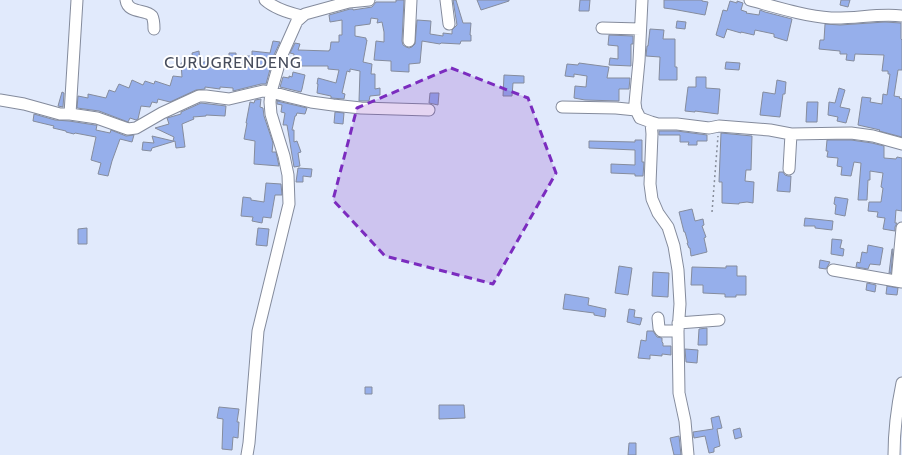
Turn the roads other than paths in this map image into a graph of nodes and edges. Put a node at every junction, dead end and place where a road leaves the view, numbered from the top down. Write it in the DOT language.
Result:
graph roads {
  1 [pos="77,0"];
  2 [pos="126,0"];
  3 [pos="265,0"];
  4 [pos="369,0"];
  5 [pos="411,0"];
  6 [pos="446,0"];
  7 [pos="642,0"];
  8 [pos="750,0"];
  9 [pos="349,1"];
  10 [pos="302,16"];
  11 [pos="902,16"];
  12 [pos="450,24"];
  13 [pos="602,28"];
  14 [pos="154,29"];
  15 [pos="640,29"];
  16 [pos="409,41"];
  17 [pos="271,92"];
  18 [pos="0,100"];
  19 [pos="562,107"];
  20 [pos="429,110"];
  21 [pos="636,110"];
  22 [pos="70,114"];
  23 [pos="651,122"];
  24 [pos="791,134"];
  25 [pos="902,144"];
  26 [pos="789,169"];
  27 [pos="902,228"];
  28 [pos="833,270"];
  29 [pos="900,281"];
  30 [pos="658,318"];
  31 [pos="719,320"];
  32 [pos="678,327"];
  33 [pos="902,383"];
  34 [pos="247,455"];
  35 [pos="688,455"];
  36 [pos="894,455"];
  1 -- 22 [label="street"];
  2 -- 14 [label="street"];
  3 -- 10 [label="street"];
  4 -- 9 [label="street"];
  5 -- 16 [label="street"];
  6 -- 12 [label="street"];
  7 -- 15 [label="street"];
  8 -- 11 [label="street"];
  9 -- 10 [label="street"];
  10 -- 17 [label="street"];
  13 -- 15 [label="street"];
  15 -- 21 [label="street"];
  17 -- 20 [label="street"];
  17 -- 22 [label="street"];
  17 -- 34 [label="street"];
  18 -- 22 [label="street"];
  19 -- 21 [label="street"];
  21 -- 23 [label="street"];
  23 -- 24 [label="street"];
  23 -- 32 [label="street"];
  24 -- 25 [label="street"];
  24 -- 26 [label="street"];
  27 -- 29 [label="street"];
  28 -- 29 [label="street"];
  30 -- 32 [label="street"];
  31 -- 32 [label="street"];
  32 -- 35 [label="street"];
  33 -- 36 [label="street"];
}
